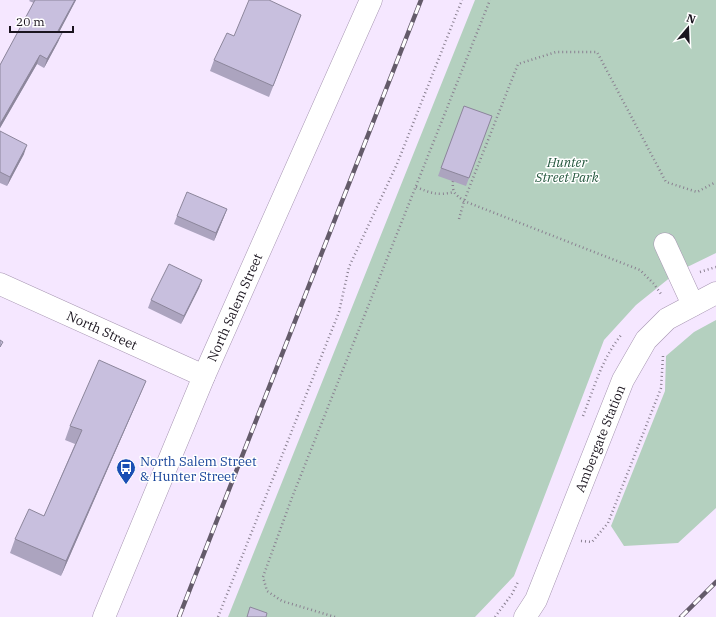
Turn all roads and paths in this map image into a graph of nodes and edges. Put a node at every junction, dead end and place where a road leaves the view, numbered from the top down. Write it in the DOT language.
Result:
graph roads {
  1 [pos="371,0"];
  2 [pos="462,0"];
  3 [pos="490,0"];
  4 [pos="453,181"];
  5 [pos="716,182"];
  6 [pos="416,187"];
  7 [pos="454,192"];
  8 [pos="464,201"];
  9 [pos="459,219"];
  10 [pos="665,244"];
  11 [pos="0,284"];
  12 [pos="716,293"];
  13 [pos="661,294"];
  14 [pos="693,305"];
  15 [pos="664,352"];
  16 [pos="204,376"];
  17 [pos="580,541"];
  18 [pos="104,617"];
  19 [pos="218,617"];
  20 [pos="335,617"];
  21 [pos="526,617"];
  1 -- 16 [label="main road, North Salem Street"];
  2 -- 19 [label="path"];
  3 -- 6 [label="path"];
  4 -- 7 [label="path"];
  5 -- 8 [label="path"];
  6 -- 7 [label="path"];
  6 -- 20 [label="path"];
  7 -- 8 [label="path"];
  8 -- 9 [label="path"];
  8 -- 13 [label="path"];
  10 -- 14 [label="main road"];
  11 -- 16 [label="main road, North Street"];
  12 -- 14 [label="main road, Ambergate Station"];
  14 -- 21 [label="main road, Ambergate Station"];
  15 -- 17 [label="path"];
  16 -- 18 [label="main road, North Salem Street"];
}
